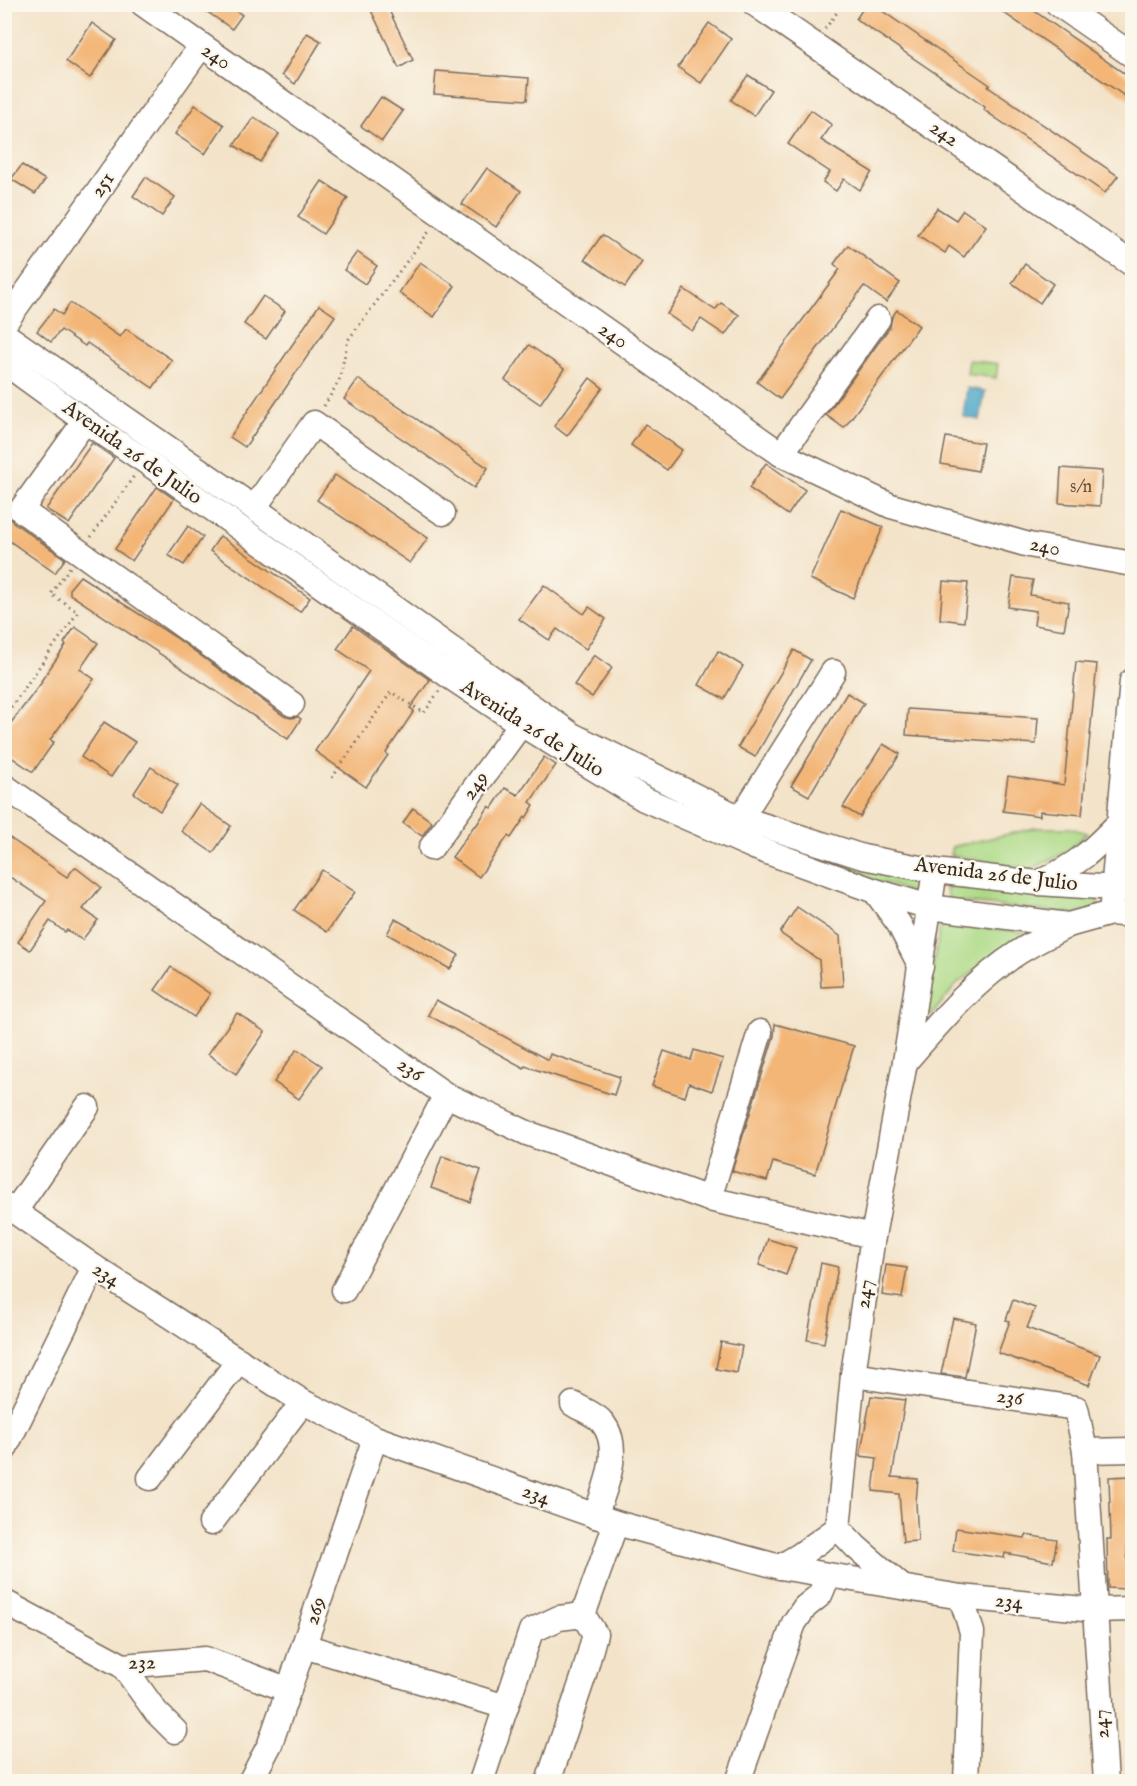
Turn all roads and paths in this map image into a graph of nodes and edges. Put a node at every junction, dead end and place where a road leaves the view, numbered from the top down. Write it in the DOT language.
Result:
graph roads {
  1 [pos="143,4"];
  2 [pos="755,4"];
  3 [pos="843,4"];
  4 [pos="1058,4"];
  5 [pos="814,45"];
  6 [pos="201,46"];
  7 [pos="1132,55"];
  8 [pos="441,216"];
  9 [pos="1132,264"];
  10 [pos="878,319"];
  11 [pos="4,324"];
  12 [pos="4,334"];
  13 [pos="4,362"];
  14 [pos="85,421"];
  15 [pos="314,423"];
  16 [pos="781,454"];
  17 [pos="144,461"];
  18 [pos="254,508"];
  19 [pos="443,513"];
  20 [pos="80,552"];
  21 [pos="1132,564"];
  22 [pos="833,672"];
  23 [pos="449,676"];
  24 [pos="1132,681"];
  25 [pos="292,704"];
  26 [pos="4,717"];
  27 [pos="521,724"];
  28 [pos="332,778"];
  29 [pos="4,786"];
  30 [pos="1121,821"];
  31 [pos="735,827"];
  32 [pos="431,848"];
  33 [pos="1132,851"];
  34 [pos="935,871"];
  35 [pos="1038,883"];
  36 [pos="1123,889"];
  37 [pos="875,891"];
  38 [pos="930,907"];
  39 [pos="1122,914"];
  40 [pos="1068,925"];
  41 [pos="921,967"];
  42 [pos="760,1032"];
  43 [pos="905,1062"];
  44 [pos="446,1095"];
  45 [pos="87,1107"];
  46 [pos="709,1199"];
  47 [pos="10,1208"];
  48 [pos="873,1236"];
  49 [pos="94,1267"];
  50 [pos="344,1290"];
  51 [pos="239,1360"];
  52 [pos="853,1375"];
  53 [pos="303,1402"];
  54 [pos="573,1404"];
  55 [pos="375,1438"];
  56 [pos="4,1450"];
  57 [pos="1132,1450"];
  58 [pos="1085,1451"];
  59 [pos="150,1478"];
  60 [pos="605,1519"];
  61 [pos="211,1523"];
  62 [pos="837,1528"];
  63 [pos="780,1567"];
  64 [pos="828,1576"];
  65 [pos="903,1587"];
  66 [pos="961,1597"];
  67 [pos="4,1602"];
  68 [pos="1132,1609"];
  69 [pos="1094,1610"];
  70 [pos="583,1615"];
  71 [pos="304,1647"];
  72 [pos="123,1666"];
  73 [pos="289,1690"];
  74 [pos="506,1707"];
  75 [pos="175,1731"];
  76 [pos="250,1782"];
  77 [pos="481,1782"];
  78 [pos="548,1782"];
  79 [pos="738,1782"];
  80 [pos="966,1782"];
  81 [pos="1106,1782"];
  1 -- 6 [label="street, 240"];
  2 -- 5 [label="street, 242"];
  3 -- 5 [label="path"];
  4 -- 7 [label="street"];
  5 -- 9 [label="street, 242"];
  6 -- 8 [label="street, 240"];
  6 -- 11 [label="street, 251"];
  8 -- 15 [label="path"];
  8 -- 16 [label="street, 240"];
  10 -- 16 [label="street"];
  12 -- 18 [label="street, Avenida 26 de Julio"];
  13 -- 14 [label="street, Avenida 26 de Julio"];
  14 -- 17 [label="street, Avenida 26 de Julio"];
  14 -- 20 [label="street"];
  15 -- 18 [label="street"];
  15 -- 19 [label="street"];
  16 -- 21 [label="street, 240"];
  17 -- 20 [label="path"];
  17 -- 23 [label="street, Avenida 26 de Julio"];
  18 -- 31 [label="street, Avenida 26 de Julio"];
  20 -- 25 [label="street"];
  20 -- 26 [label="path"];
  22 -- 31 [label="street"];
  23 -- 27 [label="street, Avenida 26 de Julio"];
  23 -- 28 [label="path"];
  24 -- 30 [label="street"];
  27 -- 31 [label="street, Avenida 26 de Julio"];
  27 -- 32 [label="street, 249"];
  29 -- 44 [label="street, 236"];
  30 -- 33 [label="street"];
  30 -- 35 [label="street"];
  30 -- 36 [label="street"];
  31 -- 34 [label="street, Avenida 26 de Julio"];
  31 -- 37 [label="street, Avenida 26 de Julio"];
  34 -- 35 [label="street, Avenida 26 de Julio"];
  34 -- 38 [label="street, 247"];
  35 -- 36 [label="street, Avenida 26 de Julio"];
  36 -- 39 [label="street"];
  37 -- 38 [label="street, Avenida 26 de Julio"];
  37 -- 41 [label="street"];
  38 -- 40 [label="street, Avenida 26 de Julio"];
  38 -- 41 [label="street, 247"];
  39 -- 40 [label="street, Avenida 26 de Julio"];
  40 -- 43 [label="street"];
  41 -- 43 [label="street, 247"];
  42 -- 46 [label="street"];
  43 -- 48 [label="street, 247"];
  44 -- 46 [label="street, 236"];
  44 -- 50 [label="street"];
  45 -- 47 [label="street"];
  46 -- 48 [label="street, 236"];
  47 -- 49 [label="street, 234"];
  48 -- 52 [label="street, 247"];
  49 -- 51 [label="street, 234"];
  49 -- 56 [label="street"];
  51 -- 53 [label="street, 234"];
  51 -- 59 [label="street"];
  52 -- 58 [label="street, 236"];
  52 -- 62 [label="street, 247"];
  53 -- 55 [label="street, 234"];
  53 -- 61 [label="street"];
  54 -- 60 [label="street"];
  55 -- 60 [label="street, 234"];
  55 -- 71 [label="street, 269"];
  57 -- 58 [label="street"];
  58 -- 69 [label="street, 247"];
  60 -- 63 [label="street, 234"];
  60 -- 70 [label="street"];
  62 -- 63 [label="street"];
  62 -- 65 [label="street"];
  63 -- 64 [label="street, 234"];
  64 -- 65 [label="street, 234"];
  64 -- 79 [label="street"];
  65 -- 66 [label="street, 234"];
  66 -- 69 [label="street, 234"];
  66 -- 80 [label="street"];
  67 -- 72 [label="street, 232"];
  68 -- 69 [label="street, 234"];
  69 -- 81 [label="street, 247"];
  70 -- 74 [label="street"];
  70 -- 78 [label="street"];
  71 -- 73 [label="street, 269"];
  71 -- 74 [label="street"];
  72 -- 73 [label="street, 232"];
  72 -- 75 [label="street"];
  73 -- 76 [label="street, 269"];
  74 -- 77 [label="street"];
}
